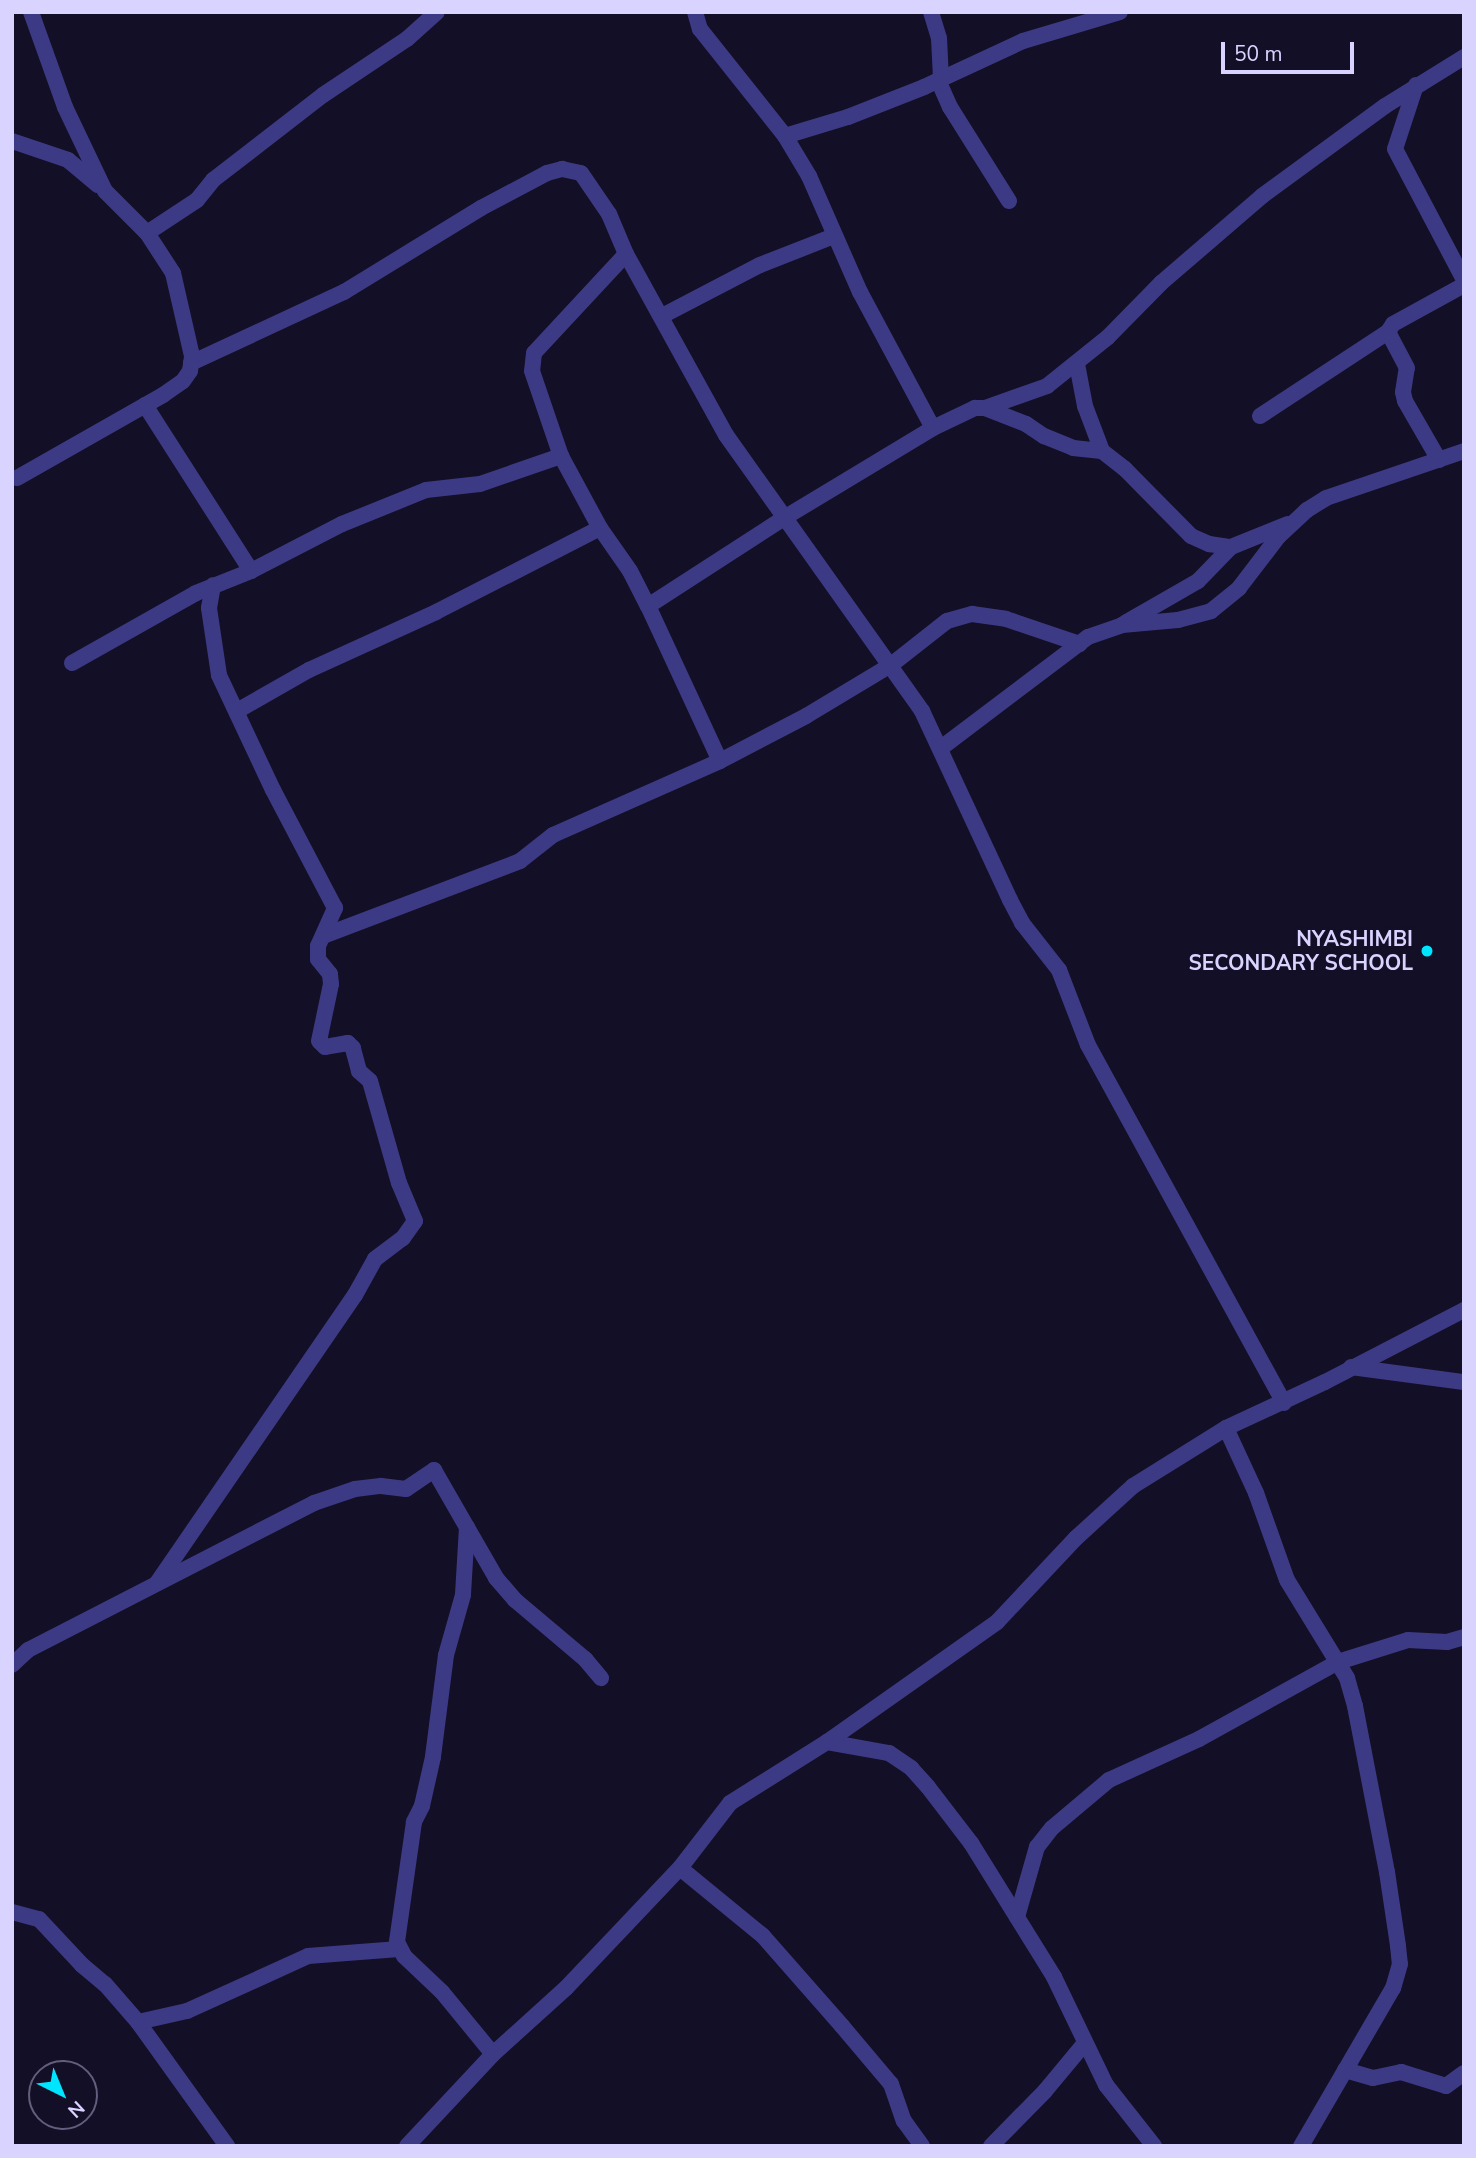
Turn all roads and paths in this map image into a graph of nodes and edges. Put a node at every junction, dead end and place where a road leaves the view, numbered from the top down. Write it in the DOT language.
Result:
graph roads {
  1 [pos="31,12"];
  2 [pos="437,12"];
  3 [pos="695,12"];
  4 [pos="931,12"];
  5 [pos="1121,12"];
  6 [pos="1464,57"];
  7 [pos="939,79"];
  8 [pos="1416,86"];
  9 [pos="785,136"];
  10 [pos="12,141"];
  11 [pos="105,191"];
  12 [pos="1009,201"];
  13 [pos="147,233"];
  14 [pos="834,236"];
  15 [pos="626,254"];
  16 [pos="1464,280"];
  17 [pos="1464,285"];
  18 [pos="662,316"];
  19 [pos="1388,332"];
  20 [pos="191,363"];
  21 [pos="1077,364"];
  22 [pos="145,405"];
  23 [pos="985,408"];
  24 [pos="1260,416"];
  25 [pos="933,428"];
  26 [pos="1102,451"];
  27 [pos="1464,451"];
  28 [pos="561,456"];
  29 [pos="1439,460"];
  30 [pos="17,478"];
  31 [pos="784,518"];
  32 [pos="1297,520"];
  33 [pos="600,528"];
  34 [pos="1231,547"];
  35 [pos="251,571"];
  36 [pos="213,585"];
  37 [pos="648,606"];
  38 [pos="1122,625"];
  39 [pos="1080,644"];
  40 [pos="72,663"];
  41 [pos="891,665"];
  42 [pos="237,711"];
  43 [pos="941,748"];
  44 [pos="720,761"];
  45 [pos="323,936"];
  46 [pos="1464,1310"];
  47 [pos="1351,1367"];
  48 [pos="1464,1381"];
  49 [pos="1284,1403"];
  50 [pos="1226,1429"];
  51 [pos="467,1526"];
  52 [pos="158,1583"];
  53 [pos="1464,1637"];
  54 [pos="12,1642"];
  55 [pos="29,1650"];
  56 [pos="1338,1662"];
  57 [pos="12,1665"];
  58 [pos="601,1678"];
  59 [pos="827,1742"];
  60 [pos="680,1868"];
  61 [pos="12,1912"];
  62 [pos="1017,1917"];
  63 [pos="399,1949"];
  64 [pos="138,2022"];
  65 [pos="1084,2044"];
  66 [pos="492,2054"];
  67 [pos="1345,2070"];
  68 [pos="1464,2073"];
  69 [pos="410,2144"];
  70 [pos="227,2146"];
  71 [pos="922,2146"];
  72 [pos="991,2146"];
  73 [pos="1154,2146"];
  74 [pos="1301,2146"];
  1 -- 11 [label="street"];
  2 -- 13 [label="street"];
  3 -- 9 [label="street"];
  4 -- 7 [label="street"];
  5 -- 7 [label="street"];
  6 -- 8 [label="street"];
  7 -- 9 [label="street"];
  7 -- 12 [label="street"];
  8 -- 16 [label="street"];
  8 -- 21 [label="street"];
  9 -- 14 [label="street"];
  10 -- 11 [label="street"];
  11 -- 13 [label="street"];
  13 -- 20 [label="street"];
  14 -- 18 [label="street"];
  14 -- 25 [label="street"];
  15 -- 18 [label="street"];
  15 -- 20 [label="street"];
  15 -- 28 [label="street"];
  17 -- 19 [label="street"];
  18 -- 31 [label="street"];
  19 -- 24 [label="street"];
  19 -- 29 [label="street"];
  20 -- 22 [label="street"];
  21 -- 23 [label="street"];
  21 -- 26 [label="street"];
  22 -- 30 [label="street"];
  22 -- 35 [label="street"];
  23 -- 25 [label="street"];
  23 -- 26 [label="street"];
  25 -- 31 [label="street"];
  26 -- 34 [label="street"];
  27 -- 29 [label="street"];
  28 -- 33 [label="street"];
  28 -- 35 [label="street"];
  29 -- 32 [label="street"];
  31 -- 37 [label="street"];
  31 -- 41 [label="street"];
  32 -- 34 [label="street"];
  32 -- 38 [label="street"];
  33 -- 37 [label="street"];
  33 -- 42 [label="street"];
  34 -- 38 [label="street"];
  35 -- 36 [label="street"];
  36 -- 40 [label="street"];
  36 -- 42 [label="street"];
  37 -- 44 [label="street"];
  38 -- 39 [label="street"];
  39 -- 41 [label="street"];
  39 -- 43 [label="street"];
  41 -- 43 [label="street"];
  41 -- 44 [label="street"];
  42 -- 45 [label="street"];
  43 -- 49 [label="street"];
  44 -- 45 [label="street"];
  45 -- 52 [label="street"];
  46 -- 47 [label="street"];
  47 -- 48 [label="street"];
  47 -- 49 [label="street"];
  49 -- 50 [label="street"];
  50 -- 56 [label="street"];
  50 -- 59 [label="street"];
  51 -- 52 [label="street"];
  51 -- 58 [label="street"];
  51 -- 63 [label="street"];
  52 -- 55 [label="street"];
  53 -- 56 [label="street"];
  54 -- 55 [label="street"];
  55 -- 57 [label="street"];
  56 -- 62 [label="street"];
  56 -- 67 [label="street"];
  59 -- 60 [label="street"];
  59 -- 62 [label="street"];
  60 -- 66 [label="street"];
  60 -- 71 [label="street"];
  61 -- 64 [label="street"];
  62 -- 65 [label="street"];
  63 -- 64 [label="street"];
  63 -- 66 [label="street"];
  64 -- 70 [label="street"];
  65 -- 72 [label="street"];
  65 -- 73 [label="street"];
  66 -- 69 [label="street"];
  67 -- 68 [label="street"];
  67 -- 74 [label="street"];
}
